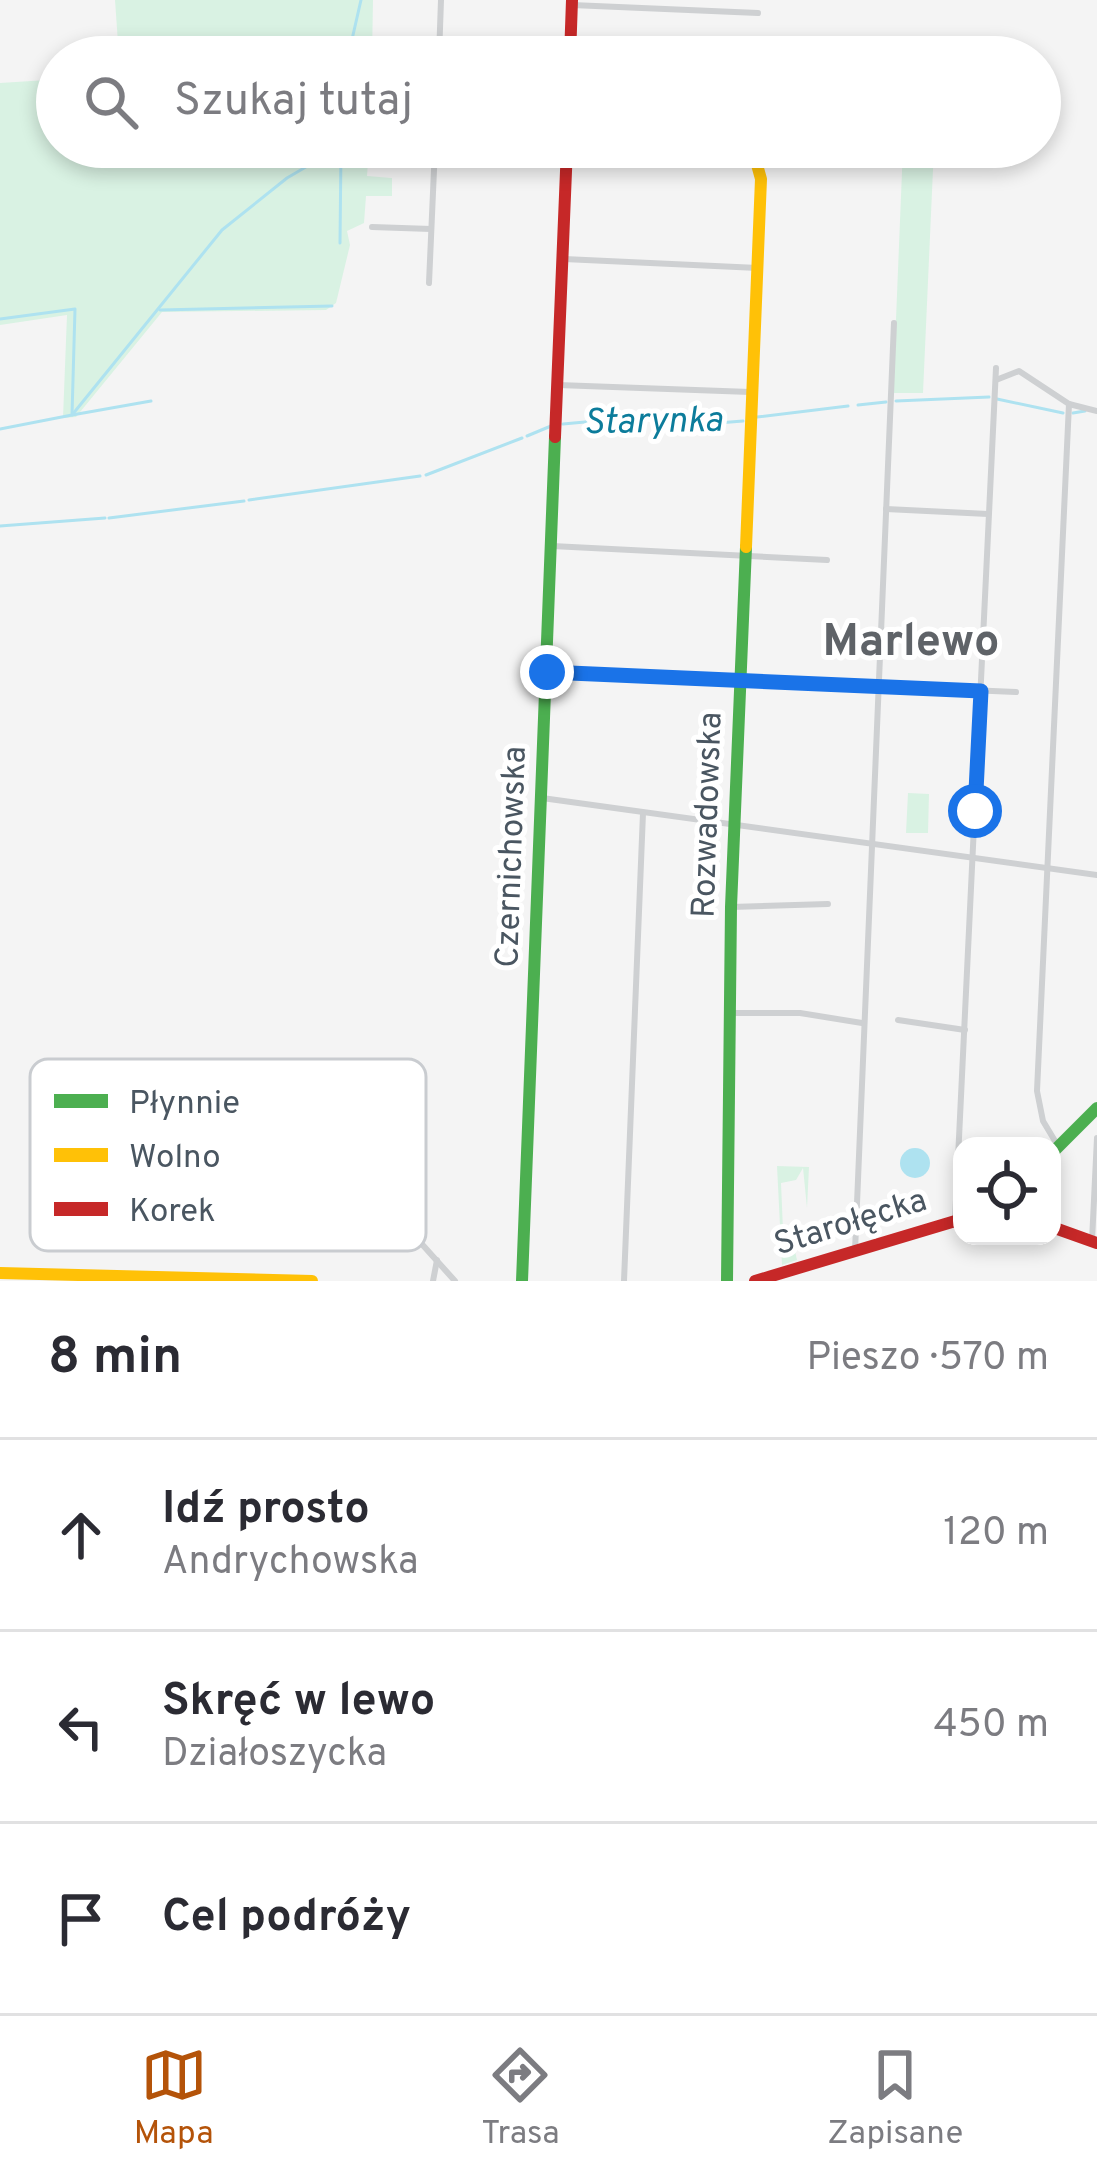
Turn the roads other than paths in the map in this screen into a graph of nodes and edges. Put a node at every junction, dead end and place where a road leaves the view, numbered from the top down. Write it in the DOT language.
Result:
graph roads {
  1 [pos="441,0"];
  2 [pos="572,2"];
  3 [pos="758,13"];
  4 [pos="440,36"];
  5 [pos="571,36"];
  6 [pos="434,168"];
  7 [pos="566,168"];
  8 [pos="758,168"];
  9 [pos="372,227"];
  10 [pos="431,229"];
  11 [pos="563,259"];
  12 [pos="758,268"];
  13 [pos="429,283"];
  14 [pos="894,323"];
  15 [pos="995,368"];
  16 [pos="994,382"];
  17 [pos="558,385"];
  18 [pos="754,392"];
  19 [pos="1069,404"];
  20 [pos="1097,411"];
  21 [pos="886,509"];
  22 [pos="988,514"];
  23 [pos="552,546"];
  24 [pos="746,556"];
  25 [pos="827,560"];
  26 [pos="547,672"];
  27 [pos="741,680"];
  28 [pos="879,686"];
  29 [pos="981,691"];
  30 [pos="1016,692"];
  31 [pos="542,798"];
  32 [pos="643,813"];
  33 [pos="736,826"];
  34 [pos="872,844"];
  35 [pos="973,858"];
  36 [pos="1047,868"];
  37 [pos="1097,875"];
  38 [pos="828,904"];
  39 [pos="731,907"];
  40 [pos="731,1012"];
  41 [pos="898,1020"];
  42 [pos="862,1022"];
  43 [pos="965,1030"];
  44 [pos="1095,1116"];
  45 [pos="961,1137"];
  46 [pos="1049,1137"];
  47 [pos="1097,1138"];
  48 [pos="1061,1145"];
  49 [pos="953,1222"];
  50 [pos="1061,1230"];
  51 [pos="1095,1242"];
  52 [pos="426,1248"];
  53 [pos="855,1252"];
  54 [pos="437,1260"];
  55 [pos="0,1273"];
  56 [pos="312,1281"];
  57 [pos="433,1281"];
  58 [pos="455,1281"];
  59 [pos="522,1281"];
  60 [pos="624,1281"];
  61 [pos="727,1281"];
  62 [pos="755,1281"];
  1 -- 4 [label="street"];
  2 -- 3 [label="street"];
  2 -- 5 [label="street"];
  6 -- 10 [label="street"];
  7 -- 11 [label="street, Czernichowska"];
  8 -- 12 [label="street, Rozwadowska"];
  9 -- 10 [label="street"];
  10 -- 13 [label="street"];
  11 -- 12 [label="street"];
  11 -- 17 [label="street, Czernichowska"];
  12 -- 18 [label="street, Rozwadowska"];
  14 -- 21 [label="street"];
  15 -- 16 [label="street"];
  16 -- 19 [label="street"];
  16 -- 22 [label="street"];
  17 -- 18 [label="street"];
  17 -- 23 [label="street, Czernichowska"];
  18 -- 24 [label="street, Rozwadowska"];
  19 -- 20 [label="street"];
  19 -- 36 [label="street"];
  21 -- 22 [label="street"];
  21 -- 28 [label="street"];
  22 -- 29 [label="street"];
  23 -- 24 [label="street"];
  23 -- 26 [label="street, Czernichowska"];
  24 -- 25 [label="street"];
  24 -- 27 [label="street, Rozwadowska"];
  26 -- 27 [label="street"];
  26 -- 31 [label="street, Czernichowska"];
  27 -- 28 [label="street"];
  27 -- 33 [label="street, Rozwadowska"];
  28 -- 29 [label="street"];
  28 -- 34 [label="street"];
  29 -- 30 [label="street"];
  29 -- 35 [label="street"];
  31 -- 32 [label="street"];
  31 -- 59 [label="street, Czernichowska"];
  32 -- 33 [label="street"];
  32 -- 60 [label="street"];
  33 -- 34 [label="street"];
  33 -- 39 [label="street, Rozwadowska"];
  34 -- 35 [label="street"];
  34 -- 42 [label="street"];
  35 -- 36 [label="street"];
  35 -- 43 [label="street"];
  36 -- 37 [label="street"];
  36 -- 46 [label="street"];
  38 -- 39 [label="street"];
  39 -- 40 [label="street, Rozwadowska"];
  40 -- 42 [label="street"];
  40 -- 61 [label="street, Rozwadowska"];
  41 -- 43 [label="street"];
  42 -- 53 [label="street"];
  43 -- 45 [label="street"];
  44 -- 48 [label="street"];
  47 -- 51 [label="street"];
  49 -- 53 [label="street, Starołęcka"];
  50 -- 51 [label="street"];
  52 -- 54 [label="street"];
  53 -- 62 [label="street, Starołęcka"];
  54 -- 57 [label="street"];
  54 -- 58 [label="street"];
  55 -- 56 [label="street"];
}
